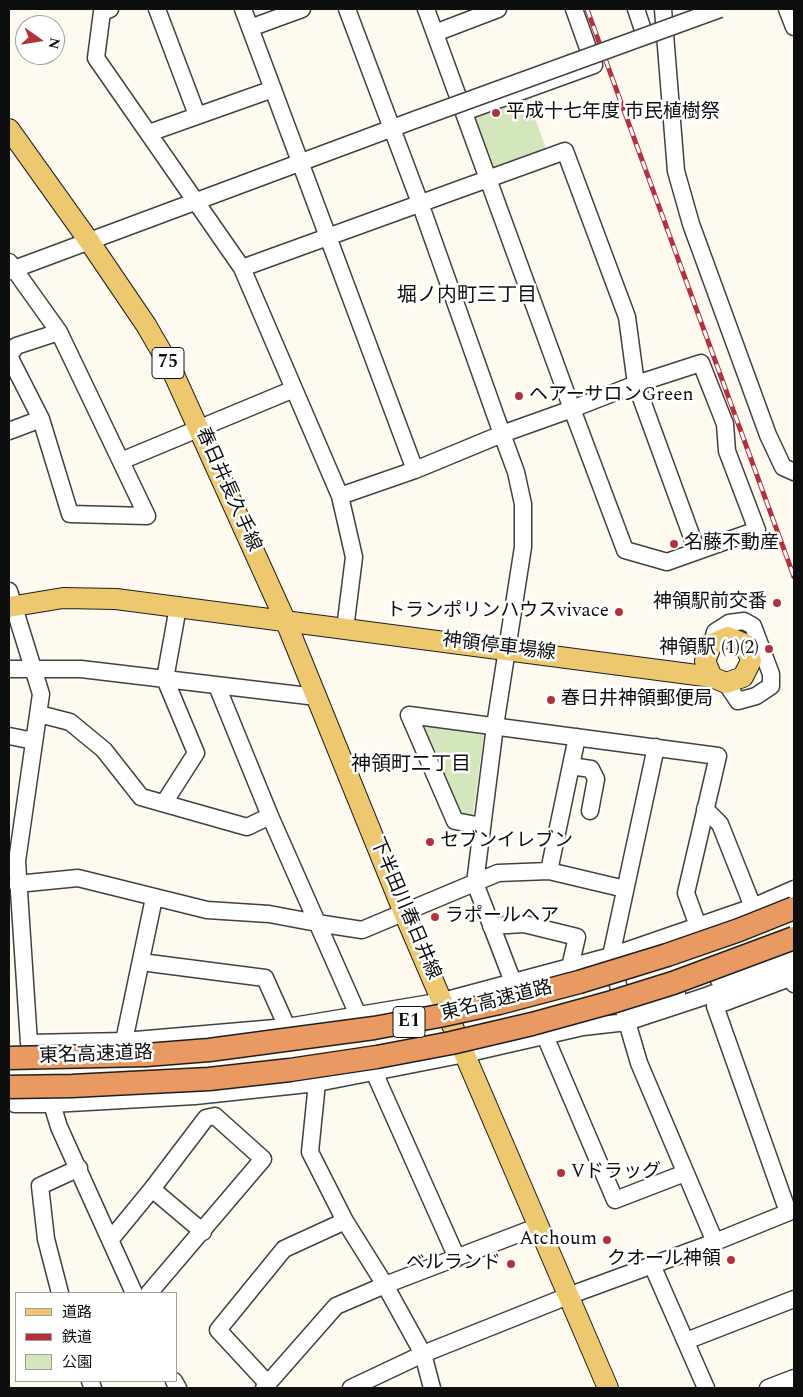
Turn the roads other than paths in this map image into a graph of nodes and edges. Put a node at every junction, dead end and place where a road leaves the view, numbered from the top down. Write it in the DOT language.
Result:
graph roads {
  1 [pos="157,9"];
  2 [pos="243,9"];
  3 [pos="302,9"];
  4 [pos="347,9"];
  5 [pos="426,9"];
  6 [pos="498,9"];
  7 [pos="574,9"];
  8 [pos="636,9"];
  9 [pos="664,9"];
  10 [pos="720,9"];
  11 [pos="787,9"];
  12 [pos="102,10"];
  13 [pos="794,27"];
  14 [pos="250,28"];
  15 [pos="435,34"];
  16 [pos="645,36"];
  17 [pos="273,89"];
  18 [pos="464,112"];
  19 [pos="197,115"];
  20 [pos="9,129"];
  21 [pos="392,129"];
  22 [pos="149,133"];
  23 [pos="301,164"];
  24 [pos="488,178"];
  25 [pos="194,202"];
  26 [pos="420,203"];
  27 [pos="328,238"];
  28 [pos="89,241"];
  29 [pos="10,267"];
  30 [pos="242,268"];
  31 [pos="59,332"];
  32 [pos="636,384"];
  33 [pos="294,389"];
  34 [pos="572,409"];
  35 [pos="41,419"];
  36 [pos="199,429"];
  37 [pos="9,431"];
  38 [pos="502,434"];
  39 [pos="121,461"];
  40 [pos="416,470"];
  41 [pos="794,472"];
  42 [pos="340,496"];
  43 [pos="697,551"];
  44 [pos="10,601"];
  45 [pos="178,607"];
  46 [pos="286,622"];
  47 [pos="345,629"];
  48 [pos="712,644"];
  49 [pos="508,649"];
  50 [pos="34,668"];
  51 [pos="9,669"];
  52 [pos="165,679"];
  53 [pos="719,680"];
  54 [pos="217,686"];
  55 [pos="317,697"];
  56 [pos="39,714"];
  57 [pos="495,726"];
  58 [pos="9,736"];
  59 [pos="577,737"];
  60 [pos="34,741"];
  61 [pos="656,747"];
  62 [pos="571,766"];
  63 [pos="164,803"];
  64 [pos="705,809"];
  65 [pos="590,811"];
  66 [pos="270,816"];
  67 [pos="482,826"];
  68 [pos="549,872"];
  69 [pos="474,883"];
  70 [pos="17,884"];
  71 [pos="625,889"];
  72 [pos="794,889"];
  73 [pos="154,898"];
  74 [pos="752,907"];
  75 [pos="794,908"];
  76 [pos="404,913"];
  77 [pos="317,923"];
  78 [pos="491,926"];
  79 [pos="698,926"];
  80 [pos="794,938"];
  81 [pos="794,951"];
  82 [pos="611,956"];
  83 [pos="141,962"];
  84 [pos="794,964"];
  85 [pos="570,967"];
  86 [pos="513,982"];
  87 [pos="794,984"];
  88 [pos="443,1001"];
  89 [pos="358,1015"];
  90 [pos="625,1017"];
  91 [pos="287,1027"];
  92 [pos="545,1036"];
  93 [pos="124,1041"];
  94 [pos="465,1054"];
  95 [pos="9,1058"];
  96 [pos="374,1072"];
  97 [pos="317,1083"];
  98 [pos="12,1095"];
  99 [pos="52,1104"];
  100 [pos="79,1168"];
  101 [pos="684,1173"];
  102 [pos="152,1189"];
  103 [pos="791,1211"];
  104 [pos="345,1221"];
  105 [pos="539,1226"];
  106 [pos="203,1232"];
  107 [pos="110,1239"];
  108 [pos="715,1242"];
  109 [pos="456,1258"];
  110 [pos="652,1265"];
  111 [pos="385,1285"];
  112 [pos="60,1292"];
  113 [pos="134,1292"];
  114 [pos="151,1292"];
  115 [pos="568,1296"];
  116 [pos="794,1299"];
  117 [pos="686,1341"];
  118 [pos="423,1354"];
  119 [pos="794,1378"];
  120 [pos="266,1386"];
  121 [pos="352,1388"];
  122 [pos="432,1388"];
  123 [pos="608,1388"];
  124 [pos="706,1388"];
  125 [pos="768,1388"];
  1 -- 19 [label="street"];
  2 -- 14 [label="street"];
  3 -- 14 [label="street"];
  4 -- 21 [label="street"];
  5 -- 15 [label="street"];
  6 -- 15 [label="street"];
  7 -- 18 [label="street"];
  8 -- 16 [label="street"];
  9 -- 41 [label="street"];
  10 -- 16 [label="street, bridge"];
  11 -- 13 [label="street"];
  12 -- 22 [label="street"];
  14 -- 17 [label="street"];
  15 -- 18 [label="street"];
  16 -- 21 [label="street, bridge"];
  17 -- 19 [label="street"];
  17 -- 23 [label="street"];
  18 -- 24 [label="street"];
  19 -- 22 [label="street"];
  20 -- 28 [label="main road, 春日井長久手線 / 75"];
  21 -- 23 [label="street"];
  21 -- 26 [label="street"];
  22 -- 25 [label="street"];
  23 -- 25 [label="street"];
  23 -- 27 [label="street"];
  24 -- 26 [label="street"];
  24 -- 32 [label="street"];
  24 -- 34 [label="street"];
  25 -- 28 [label="street"];
  25 -- 30 [label="street"];
  26 -- 27 [label="street"];
  26 -- 38 [label="street"];
  27 -- 30 [label="street"];
  27 -- 40 [label="street"];
  28 -- 29 [label="street"];
  28 -- 36 [label="main road, 春日井長久手線 / 75"];
  29 -- 31 [label="street"];
  30 -- 33 [label="street"];
  31 -- 35 [label="street"];
  31 -- 39 [label="street"];
  32 -- 34 [label="street"];
  32 -- 43 [label="street"];
  32 -- 43 [label="street"];
  33 -- 36 [label="street"];
  33 -- 42 [label="street"];
  34 -- 38 [label="street"];
  34 -- 43 [label="street"];
  35 -- 37 [label="street"];
  35 -- 39 [label="street"];
  36 -- 39 [label="street"];
  36 -- 46 [label="main road, 春日井長久手線 / 75"];
  38 -- 40 [label="street"];
  38 -- 49 [label="street"];
  40 -- 42 [label="street"];
  42 -- 47 [label="street"];
  44 -- 45 [label="main road"];
  44 -- 50 [label="street"];
  45 -- 46 [label="main road"];
  45 -- 52 [label="street"];
  46 -- 47 [label="main road, 神領停車場線"];
  46 -- 55 [label="main road, 下半田川春日井線"];
  47 -- 49 [label="main road, 神領停車場線"];
  48 -- 53 [label="main road"];
  48 -- 53 [label="main road"];
  48 -- 53 [label="street"];
  49 -- 53 [label="main road, 神領停車場線"];
  49 -- 57 [label="street"];
  50 -- 51 [label="street"];
  50 -- 52 [label="street"];
  50 -- 56 [label="street"];
  52 -- 54 [label="street"];
  52 -- 63 [label="street"];
  54 -- 55 [label="street"];
  54 -- 66 [label="street"];
  55 -- 76 [label="main road, 下半田川春日井線"];
  56 -- 60 [label="street"];
  56 -- 63 [label="street"];
  57 -- 59 [label="street"];
  57 -- 67 [label="street"];
  57 -- 67 [label="street"];
  58 -- 60 [label="street"];
  59 -- 61 [label="street"];
  59 -- 62 [label="street"];
  60 -- 70 [label="street"];
  61 -- 64 [label="street"];
  61 -- 71 [label="street"];
  62 -- 65 [label="street"];
  62 -- 68 [label="street"];
  63 -- 66 [label="street"];
  64 -- 74 [label="street"];
  64 -- 79 [label="street"];
  66 -- 77 [label="street"];
  67 -- 69 [label="street"];
  68 -- 69 [label="street"];
  68 -- 71 [label="street"];
  69 -- 76 [label="street"];
  69 -- 78 [label="street"];
  70 -- 73 [label="street"];
  70 -- 93 [label="street"];
  71 -- 82 [label="street"];
  72 -- 74 [label="street"];
  73 -- 77 [label="street"];
  73 -- 83 [label="street"];
  74 -- 79 [label="street"];
  75 -- 95 [label="highway, 東名高速道路 / E1, bridge"];
  76 -- 77 [label="street"];
  76 -- 88 [label="main road, 下半田川春日井線"];
  77 -- 89 [label="street"];
  78 -- 85 [label="street"];
  78 -- 86 [label="street"];
  79 -- 82 [label="street"];
  80 -- 98 [label="highway, 東名高速道路 / E1, bridge"];
  81 -- 90 [label="street"];
  82 -- 85 [label="street"];
  82 -- 90 [label="street"];
  83 -- 91 [label="street"];
  83 -- 93 [label="street"];
  84 -- 90 [label="street"];
  85 -- 86 [label="street"];
  86 -- 88 [label="street"];
  87 -- 103 [label="street"];
  88 -- 89 [label="street"];
  88 -- 94 [label="main road, 下半田川春日井線"];
  89 -- 91 [label="street"];
  90 -- 92 [label="street"];
  90 -- 101 [label="street"];
  91 -- 93 [label="street"];
  92 -- 94 [label="street"];
  92 -- 101 [label="street"];
  94 -- 96 [label="street"];
  94 -- 105 [label="main road, 下半田川春日井線"];
  96 -- 97 [label="street"];
  96 -- 109 [label="street"];
  97 -- 99 [label="street"];
  97 -- 104 [label="street"];
  98 -- 99 [label="street"];
  99 -- 100 [label="street"];
  100 -- 107 [label="street"];
  100 -- 112 [label="street"];
  101 -- 108 [label="street"];
  102 -- 106 [label="street"];
  102 -- 106 [label="street"];
  102 -- 107 [label="street"];
  103 -- 108 [label="street"];
  104 -- 111 [label="street"];
  104 -- 120 [label="street"];
  105 -- 109 [label="street"];
  105 -- 115 [label="main road, 下半田川春日井線"];
  106 -- 114 [label="street"];
  107 -- 113 [label="street"];
  108 -- 110 [label="street"];
  109 -- 111 [label="street"];
  110 -- 115 [label="street"];
  110 -- 117 [label="street"];
  111 -- 118 [label="street"];
  111 -- 120 [label="street"];
  115 -- 118 [label="street"];
  115 -- 123 [label="main road, 下半田川春日井線"];
  116 -- 117 [label="street"];
  117 -- 124 [label="street"];
  118 -- 121 [label="street"];
  118 -- 122 [label="street"];
  119 -- 125 [label="street"];
}
